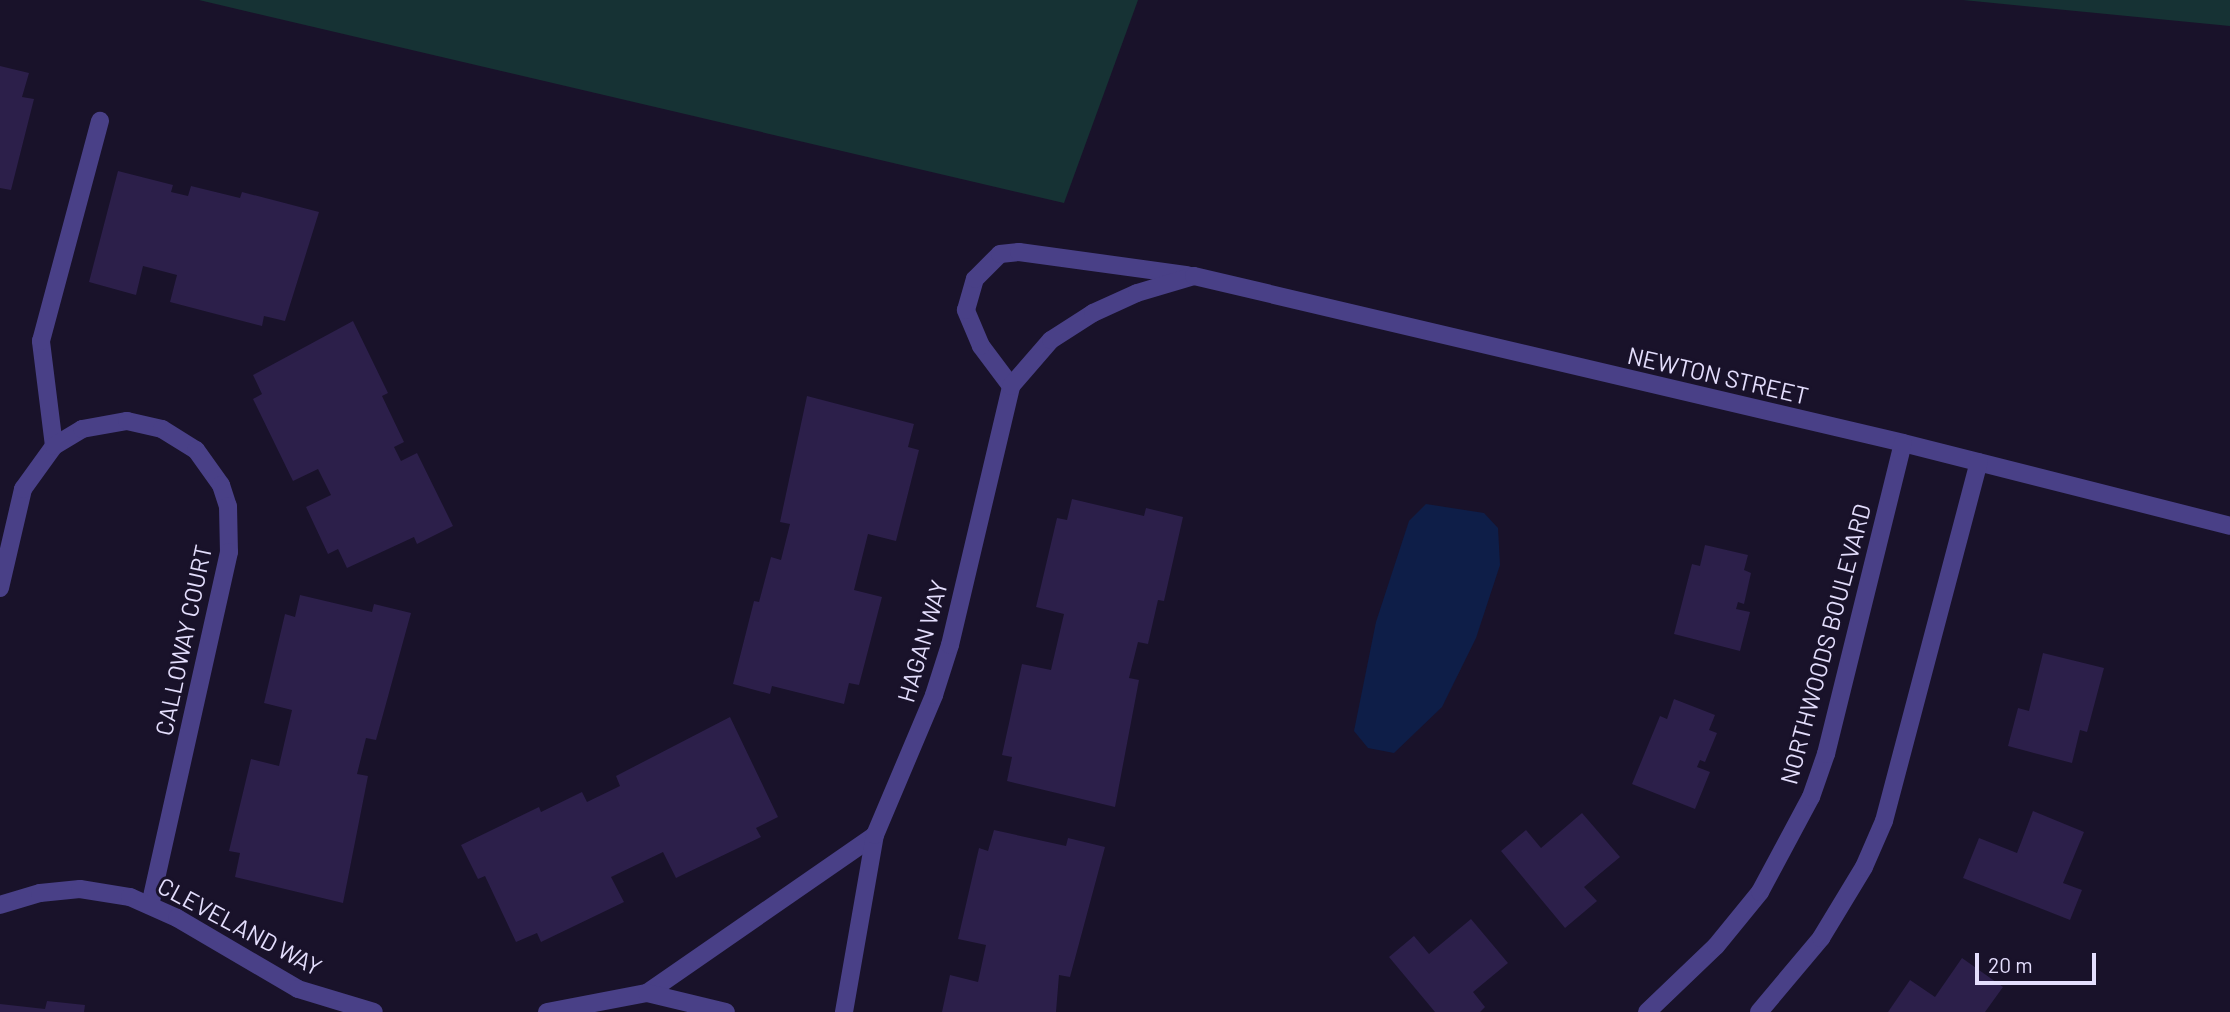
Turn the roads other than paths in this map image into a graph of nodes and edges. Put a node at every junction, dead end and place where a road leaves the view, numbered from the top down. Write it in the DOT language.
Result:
graph roads {
  1 [pos="100,121"];
  2 [pos="1194,276"];
  3 [pos="1011,386"];
  4 [pos="1903,443"];
  5 [pos="54,446"];
  6 [pos="1979,462"];
  7 [pos="2230,526"];
  8 [pos="0,588"];
  9 [pos="876,835"];
  10 [pos="0,905"];
  11 [pos="150,905"];
  12 [pos="647,993"];
  13 [pos="374,1012"];
  14 [pos="547,1012"];
  15 [pos="726,1012"];
  16 [pos="844,1012"];
  17 [pos="1647,1012"];
  18 [pos="1759,1012"];
  1 -- 5 [label="street"];
  2 -- 3 [label="street, HAGAN WAY"];
  2 -- 3 [label="street, NEWTON STREET"];
  2 -- 4 [label="street, NEWTON STREET"];
  3 -- 9 [label="street, HAGAN WAY"];
  4 -- 6 [label="street, NEWTON STREET"];
  4 -- 17 [label="street, NORTHWOODS BOULEVARD"];
  5 -- 8 [label="street, CALLOWAY COURT"];
  5 -- 11 [label="street, CALLOWAY COURT"];
  6 -- 7 [label="street, NEWTON STREET"];
  6 -- 18 [label="street"];
  9 -- 12 [label="street"];
  9 -- 16 [label="street, HAGAN WAY"];
  10 -- 11 [label="street, CLEVELAND WAY"];
  11 -- 13 [label="street, CLEVELAND WAY"];
  12 -- 14 [label="street"];
  12 -- 15 [label="street"];
}
